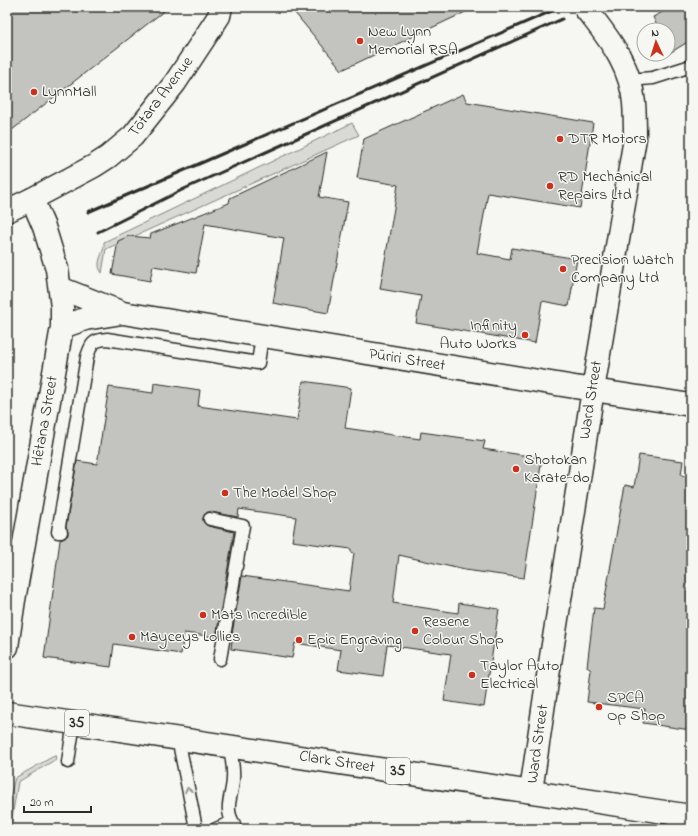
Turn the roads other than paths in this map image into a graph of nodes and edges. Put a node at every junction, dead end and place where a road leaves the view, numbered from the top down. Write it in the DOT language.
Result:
graph roads {
  1 [pos="223,10"];
  2 [pos="588,13"];
  3 [pos="691,66"];
  4 [pos="629,80"];
  5 [pos="32,199"];
  6 [pos="7,211"];
  7 [pos="60,288"];
  8 [pos="123,313"];
  9 [pos="62,327"];
  10 [pos="262,336"];
  11 [pos="592,390"];
  12 [pos="691,405"];
  13 [pos="210,519"];
  14 [pos="62,532"];
  15 [pos="7,647"];
  16 [pos="220,659"];
  17 [pos="7,713"];
  18 [pos="74,722"];
  19 [pos="178,738"];
  20 [pos="230,746"];
  21 [pos="68,762"];
  22 [pos="531,792"];
  23 [pos="680,819"];
  24 [pos="196,828"];
  25 [pos="216,829"];
  1 -- 5 [label="street, Tōtara Avenue"];
  2 -- 4 [label="street, Ward Street"];
  3 -- 4 [label="lane"];
  4 -- 11 [label="street, Ward Street"];
  5 -- 6 [label="street, Tōtara Avenue"];
  5 -- 7 [label="street, Hētana Street"];
  7 -- 8 [label="street, Pūriri Street"];
  7 -- 9 [label="street, Hētana Street"];
  8 -- 9 [label="street, Pūriri Street"];
  8 -- 10 [label="street, Pūriri Street"];
  9 -- 15 [label="street, Hētana Street"];
  10 -- 11 [label="street, Pūriri Street"];
  10 -- 14 [label="lane"];
  11 -- 12 [label="street, Pūriri Street"];
  11 -- 22 [label="street, Ward Street"];
  13 -- 16 [label="lane"];
  17 -- 18 [label="street, Clark Street / 35"];
  18 -- 19 [label="street, Clark Street / 35"];
  18 -- 21 [label="lane"];
  19 -- 20 [label="street, Clark Street / 35"];
  24 -- 19 [label="lane, one-way"];
  20 -- 22 [label="street, Clark Street / 35"];
  20 -- 25 [label="lane"];
  22 -- 23 [label="street, Clark Street / 35"];
}
